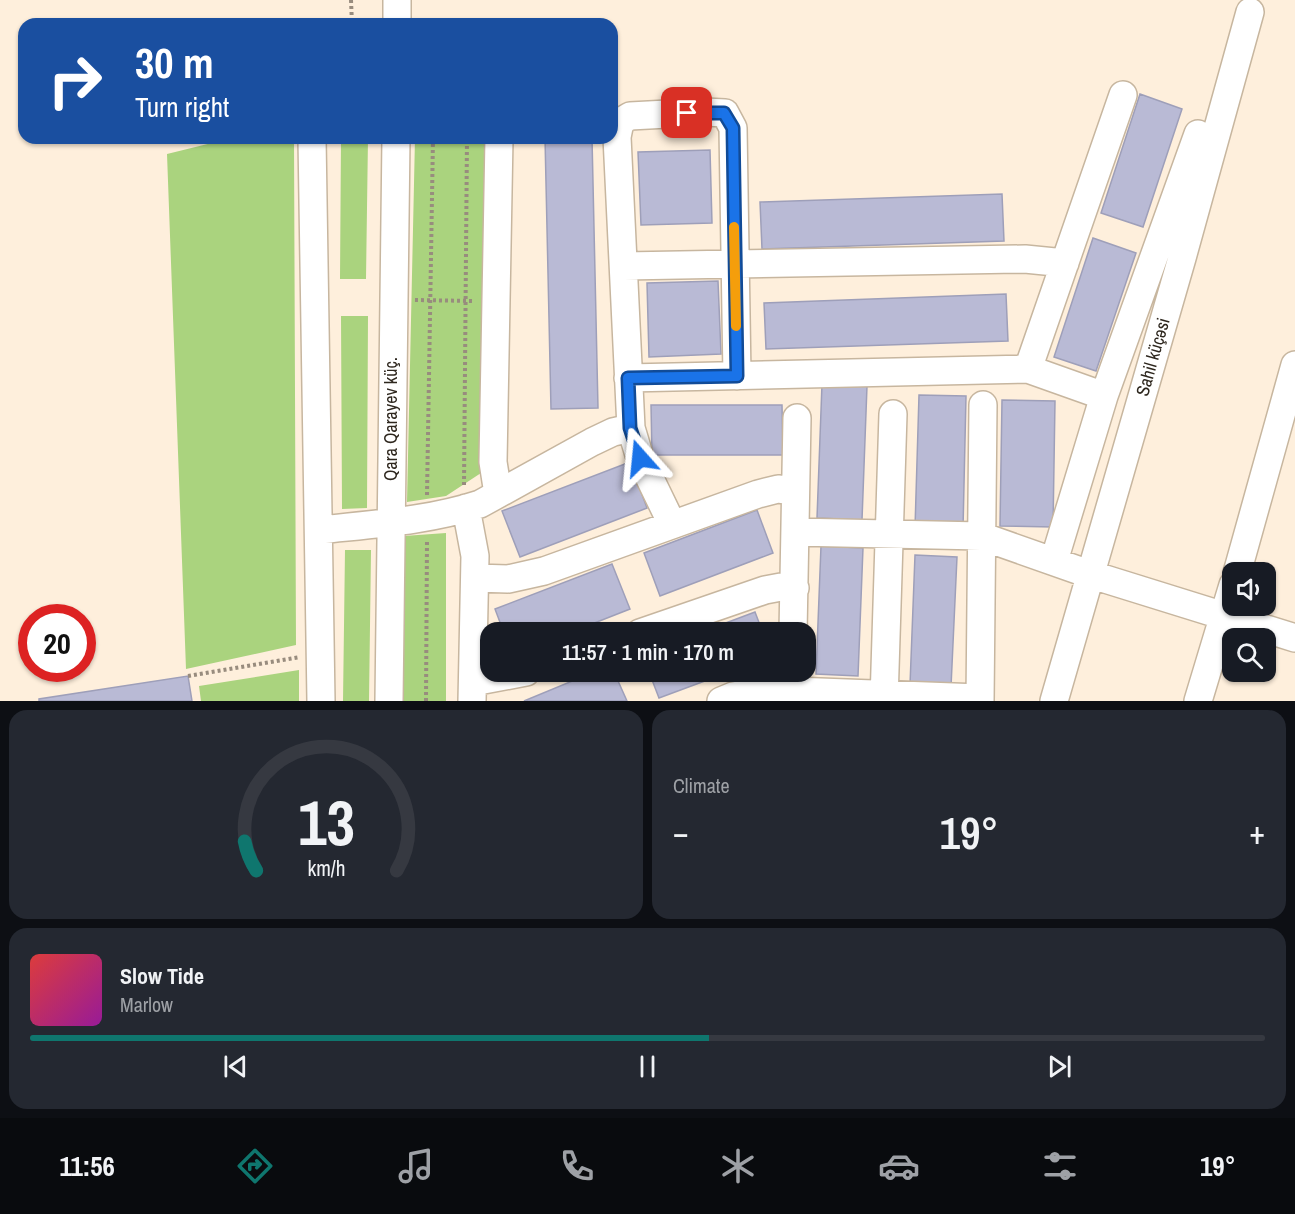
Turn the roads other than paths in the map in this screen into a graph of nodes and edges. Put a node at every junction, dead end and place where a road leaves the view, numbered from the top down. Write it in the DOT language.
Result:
graph roads {
  1 [pos="397,0"];
  2 [pos="1250,12"];
  3 [pos="397,18"];
  4 [pos="1123,95"];
  5 [pos="618,132"];
  6 [pos="1198,134"];
  7 [pos="312,144"];
  8 [pos="396,144"];
  9 [pos="499,144"];
  10 [pos="617,144"];
  11 [pos="1065,263"];
  12 [pos="734,264"];
  13 [pos="624,266"];
  14 [pos="1295,365"];
  15 [pos="1028,369"];
  16 [pos="737,376"];
  17 [pos="628,378"];
  18 [pos="1104,396"];
  19 [pos="982,405"];
  20 [pos="893,414"];
  21 [pos="797,418"];
  22 [pos="630,428"];
  23 [pos="795,491"];
  24 [pos="498,494"];
  25 [pos="465,496"];
  26 [pos="391,522"];
  27 [pos="672,524"];
  28 [pos="319,530"];
  29 [pos="795,532"];
  30 [pos="890,534"];
  31 [pos="981,536"];
  32 [pos="1054,561"];
  33 [pos="1239,562"];
  34 [pos="1089,574"];
  35 [pos="475,578"];
  36 [pos="795,588"];
  37 [pos="1224,617"];
  38 [pos="672,622"];
  39 [pos="794,622"];
  40 [pos="1295,638"];
  41 [pos="499,682"];
  42 [pos="792,688"];
  43 [pos="472,692"];
  44 [pos="884,698"];
  45 [pos="980,700"];
  46 [pos="321,701"];
  47 [pos="389,701"];
  48 [pos="721,701"];
  49 [pos="1054,701"];
  50 [pos="1198,701"];
  1 -- 3 [label="street"];
  2 -- 34 [label="street, Sahil küçəsi"];
  4 -- 11 [label="street"];
  5 -- 12 [label="street"];
  6 -- 18 [label="street"];
  7 -- 28 [label="street"];
  8 -- 26 [label="street, Qara Qarayev küç."];
  9 -- 24 [label="street"];
  10 -- 13 [label="street"];
  11 -- 12 [label="street"];
  11 -- 15 [label="street"];
  12 -- 13 [label="street"];
  12 -- 16 [label="street"];
  13 -- 17 [label="street"];
  14 -- 33 [label="street"];
  15 -- 16 [label="street"];
  15 -- 18 [label="street"];
  16 -- 17 [label="street"];
  17 -- 22 [label="street"];
  18 -- 32 [label="street"];
  19 -- 31 [label="street"];
  20 -- 30 [label="street"];
  21 -- 23 [label="street"];
  22 -- 24 [label="street"];
  22 -- 27 [label="street"];
  23 -- 27 [label="street"];
  23 -- 29 [label="street"];
  24 -- 25 [label="street"];
  25 -- 26 [label="street"];
  25 -- 35 [label="street"];
  26 -- 28 [label="street"];
  26 -- 47 [label="street, Qara Qarayev küç."];
  27 -- 35 [label="street"];
  28 -- 46 [label="street"];
  29 -- 30 [label="street"];
  29 -- 36 [label="street"];
  30 -- 31 [label="street"];
  30 -- 44 [label="street"];
  31 -- 32 [label="street"];
  31 -- 45 [label="street"];
  32 -- 34 [label="street"];
  34 -- 37 [label="street"];
  34 -- 49 [label="street, Sahil küçəsi"];
  35 -- 43 [label="street"];
  36 -- 38 [label="street"];
  36 -- 39 [label="street"];
  37 -- 40 [label="street"];
  37 -- 50 [label="street"];
  41 -- 43 [label="street"];
  42 -- 44 [label="street"];
  42 -- 48 [label="street"];
  44 -- 45 [label="street"];
}
